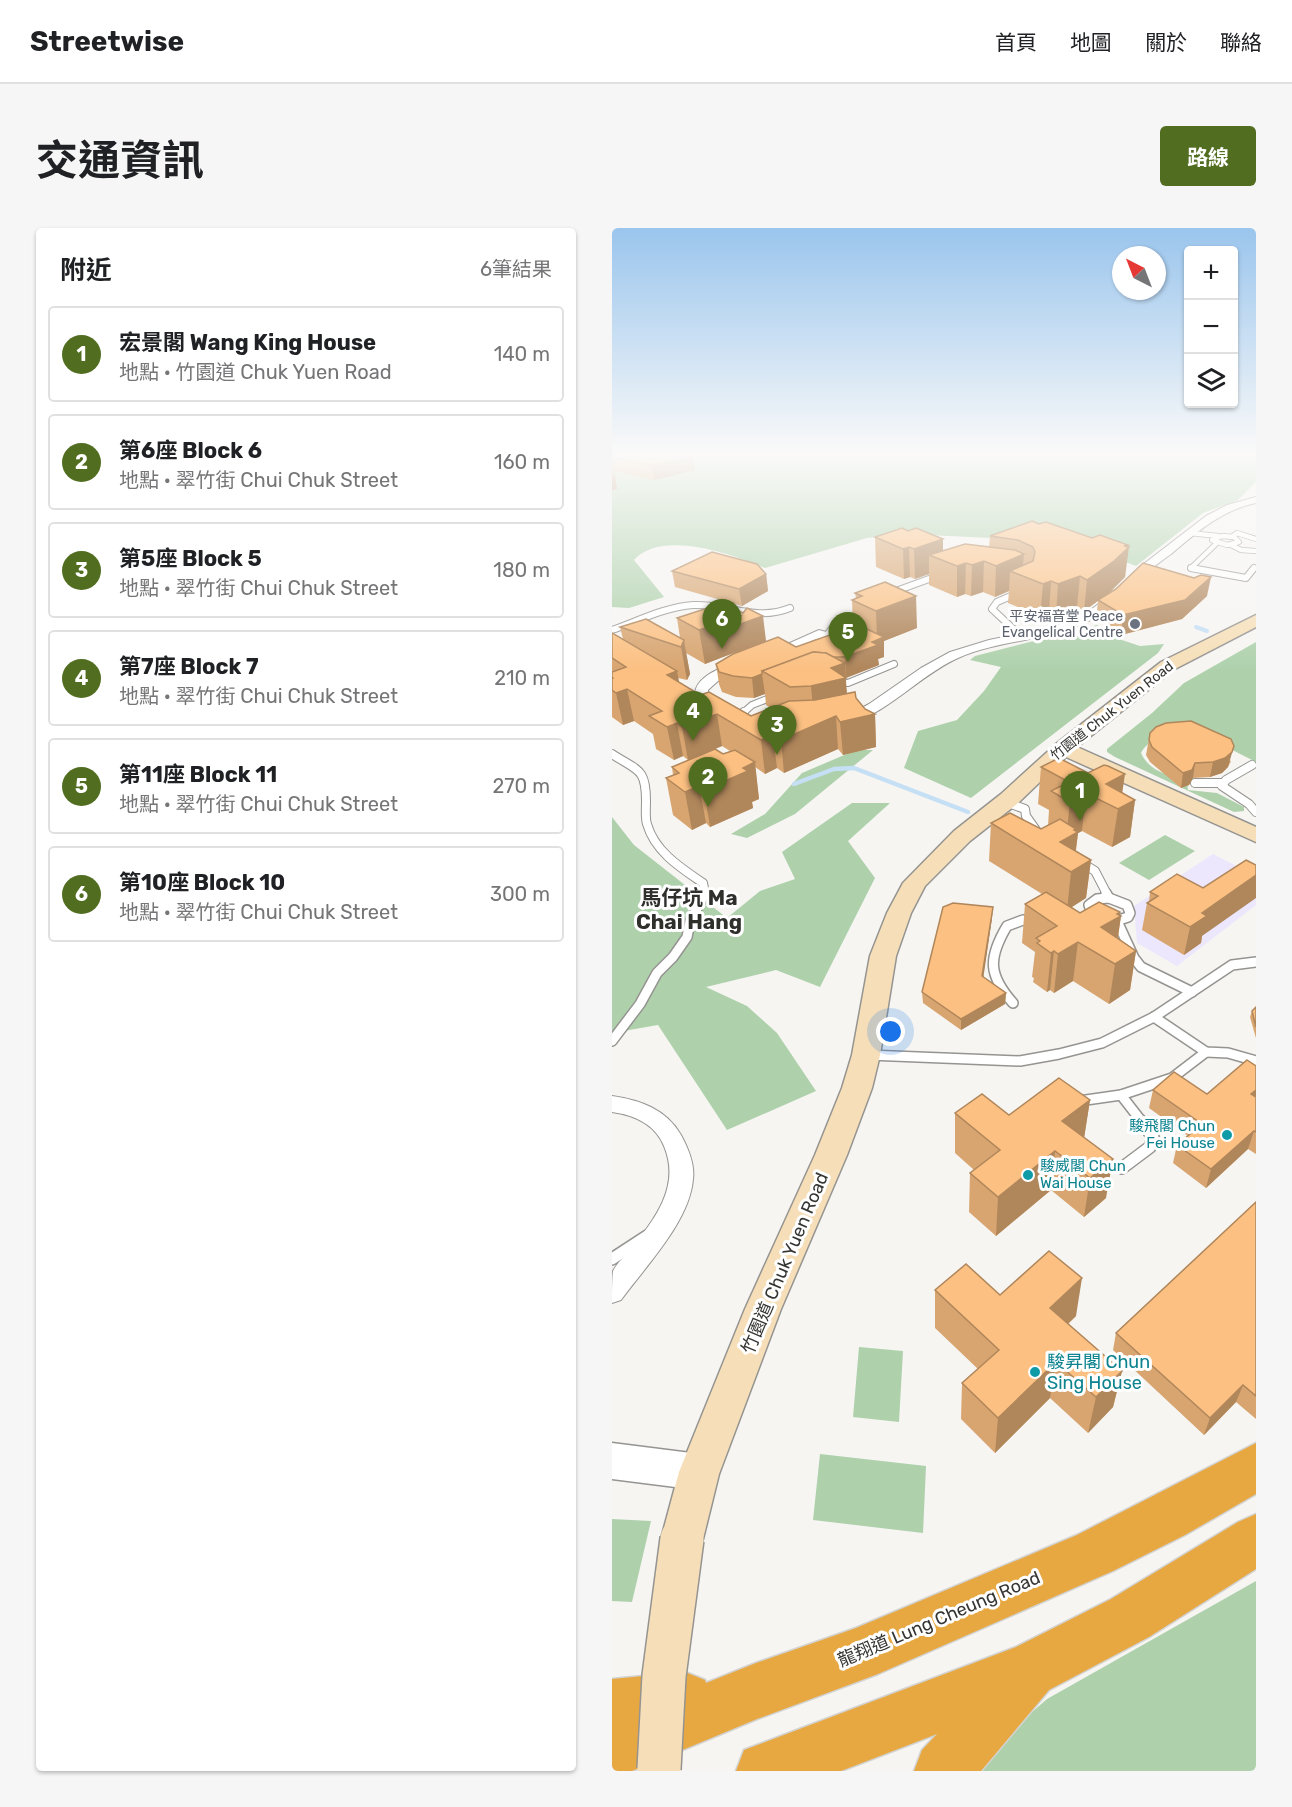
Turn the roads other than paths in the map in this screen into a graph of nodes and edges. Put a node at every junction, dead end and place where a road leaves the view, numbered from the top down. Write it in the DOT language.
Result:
graph roads {
  1 [pos="1198,527"];
  2 [pos="1190,533"];
  3 [pos="1220,536"];
  4 [pos="1230,536"];
  5 [pos="1256,539"];
  6 [pos="1215,542"];
  7 [pos="1231,545"];
  8 [pos="1256,551"];
  9 [pos="1254,568"];
  10 [pos="952,571"];
  11 [pos="1027,588"];
  12 [pos="896,591"];
  13 [pos="790,608"];
  14 [pos="869,613"];
  15 [pos="1256,620"];
  16 [pos="612,630"];
  17 [pos="1256,633"];
  18 [pos="828,634"];
  19 [pos="1022,637"];
  20 [pos="894,664"];
  21 [pos="828,681"];
  22 [pos="778,695"];
  23 [pos="736,719"];
  24 [pos="755,723"];
  25 [pos="834,724"];
  26 [pos="1071,752"];
  27 [pos="612,754"];
  28 [pos="1252,765"];
  29 [pos="1195,783"];
  30 [pos="1222,783"];
  31 [pos="1007,800"];
  32 [pos="1256,813"];
  33 [pos="1247,831"];
  34 [pos="1045,841"];
  35 [pos="1074,858"];
  36 [pos="1109,898"];
  37 [pos="1046,921"];
  38 [pos="1118,922"];
  39 [pos="1256,962"];
  40 [pos="1192,992"];
  41 [pos="1014,1003"];
  42 [pos="1154,1017"];
  43 [pos="612,1041"];
  44 [pos="1206,1052"];
  45 [pos="866,1055"];
  46 [pos="1256,1061"];
  47 [pos="1121,1095"];
  48 [pos="1066,1102"];
  49 [pos="612,1104"];
  50 [pos="1122,1168"];
  51 [pos="658,1231"];
  52 [pos="612,1259"];
  53 [pos="612,1292"];
  54 [pos="612,1461"];
  55 [pos="1256,1467"];
  56 [pos="697,1479"];
  57 [pos="1256,1540"];
  58 [pos="1030,1670"];
  59 [pos="756,1691"];
  60 [pos="612,1707"];
  61 [pos="612,1749"];
  62 [pos="660,1771"];
  63 [pos="765,1771"];
  64 [pos="943,1771"];
  1 -- 2 [label="street"];
  2 -- 3 [label="lane"];
  2 -- 6 [label="lane"];
  2 -- 19 [label="street"];
  3 -- 4 [label="lane"];
  3 -- 6 [label="lane"];
  4 -- 5 [label="lane"];
  4 -- 7 [label="lane"];
  6 -- 7 [label="lane"];
  6 -- 9 [label="lane"];
  7 -- 8 [label="lane"];
  10 -- 12 [label="lane"];
  11 -- 19 [label="lane"];
  13 -- 16 [label="lane"];
  14 -- 18 [label="lane"];
  15 -- 26 [label="main road, 竹園道 Chuk Yuen Road"];
  17 -- 26 [label="main road, 竹園道 Chuk Yuen Road"];
  18 -- 23 [label="street"];
  19 -- 25 [label="street"];
  20 -- 21 [label="lane"];
  22 -- 23 [label="lane"];
  23 -- 24 [label="street"];
  26 -- 31 [label="main road, 竹園道 Chuk Yuen Road"];
  26 -- 33 [label="main road"];
  27 -- 43 [label="lane"];
  28 -- 30 [label="lane"];
  29 -- 30 [label="lane"];
  30 -- 32 [label="lane"];
  31 -- 34 [label="lane"];
  31 -- 45 [label="main road, 竹園道 Chuk Yuen Road"];
  32 -- 33 [label="lane"];
  35 -- 36 [label="lane"];
  36 -- 38 [label="lane"];
  36 -- 38 [label="lane"];
  37 -- 41 [label="lane"];
  38 -- 40 [label="lane"];
  39 -- 40 [label="lane"];
  40 -- 42 [label="lane"];
  42 -- 44 [label="lane"];
  42 -- 45 [label="lane"];
  44 -- 46 [label="lane"];
  44 -- 47 [label="lane"];
  45 -- 56 [label="main road, 竹園道 Chuk Yuen Road"];
  47 -- 48 [label="lane"];
  47 -- 50 [label="lane"];
  49 -- 51 [label="street"];
  51 -- 52 [label="lane"];
  51 -- 53 [label="street"];
  54 -- 56 [label="street"];
  55 -- 59 [label="highway, 龍翔道 Lung Cheung Road"];
  56 -- 62 [label="main road, 竹園道 Chuk Yuen Road, bridge"];
  57 -- 58 [label="highway"];
  58 -- 63 [label="highway"];
  58 -- 64 [label="highway"];
  59 -- 60 [label="highway"];
  59 -- 61 [label="highway, 龍翔道 Lung Cheung Road"];
}
